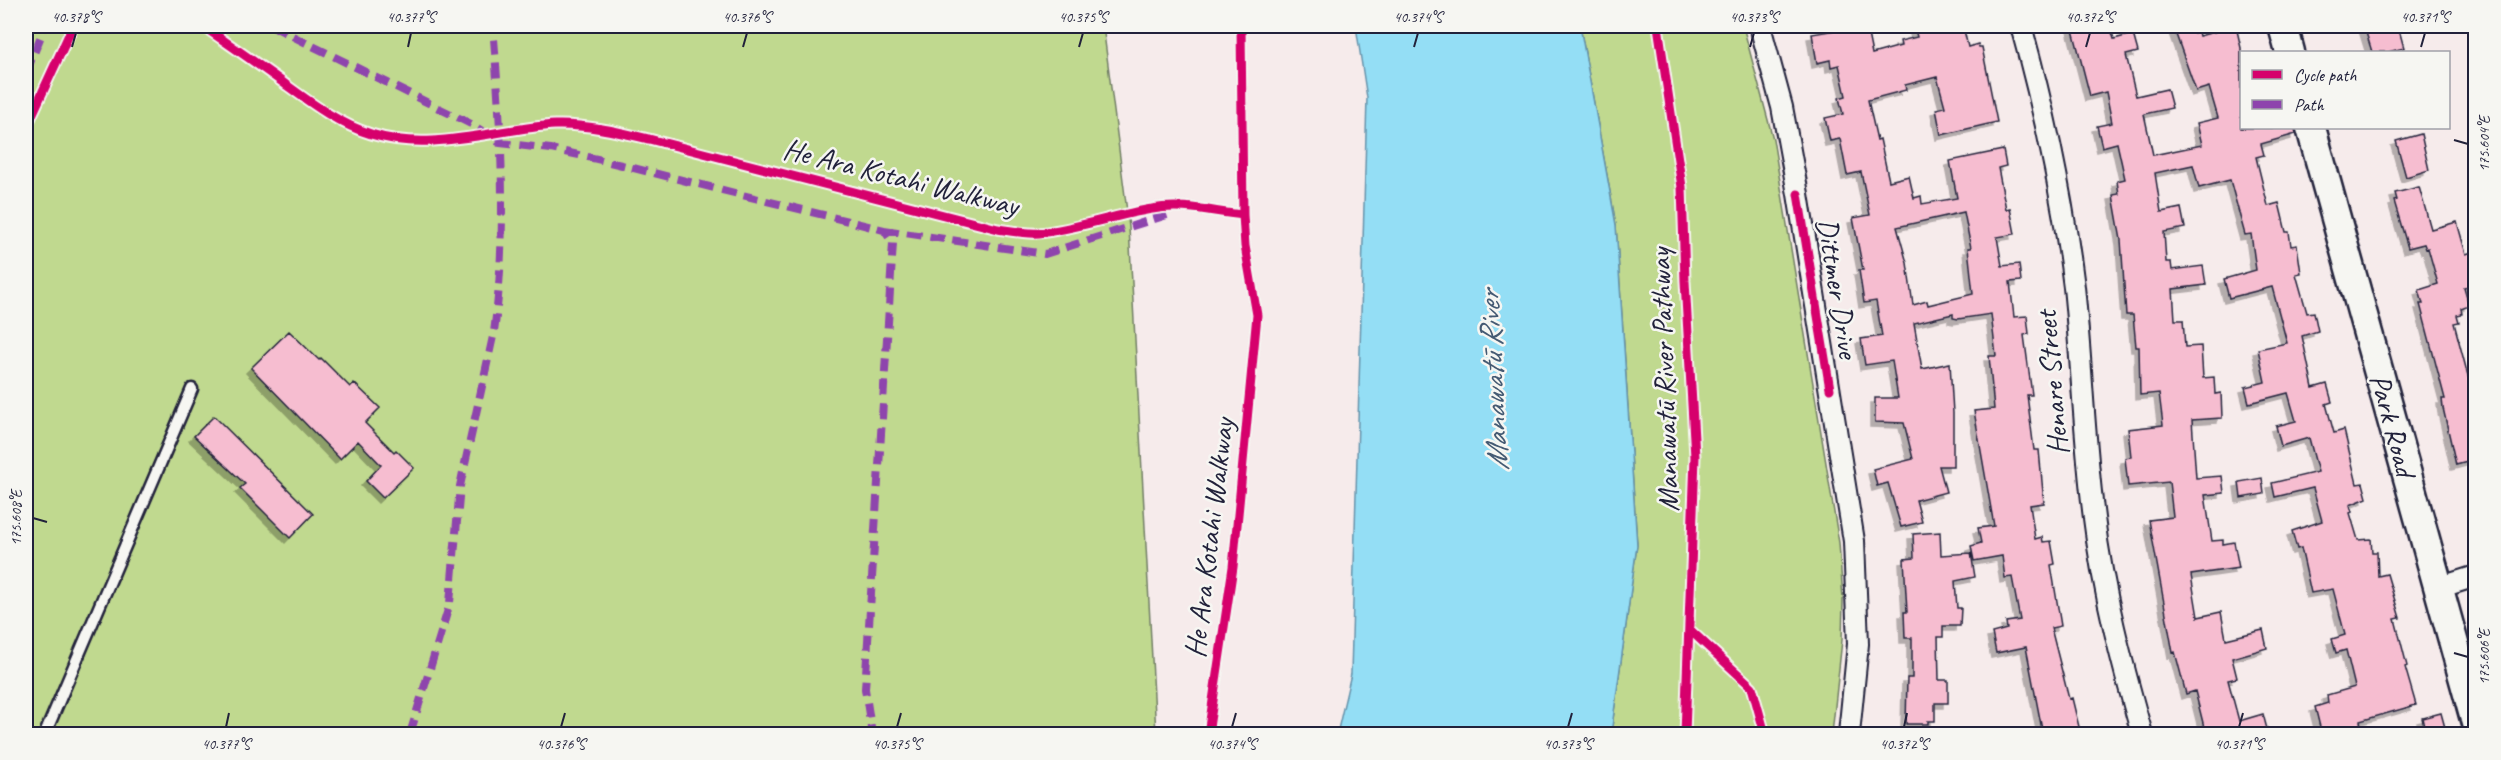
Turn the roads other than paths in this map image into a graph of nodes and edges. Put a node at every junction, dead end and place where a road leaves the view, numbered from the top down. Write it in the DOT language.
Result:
graph roads {
  1 [pos="1760,26"];
  2 [pos="2021,26"];
  3 [pos="2283,26"];
  4 [pos="2290,51"];
  5 [pos="2311,129"];
  6 [pos="192,388"];
  7 [pos="2475,576"];
  8 [pos="2438,588"];
  9 [pos="2475,723"];
  10 [pos="45,735"];
  11 [pos="1849,735"];
  12 [pos="2142,735"];
  1 -- 11 [label="street, Dittmer Drive"];
  2 -- 12 [label="street, Henare Street"];
  3 -- 4 [label="main road"];
  5 -- 8 [label="main road, Park Road"];
  6 -- 10 [label="lane"];
  7 -- 8 [label="street"];
  8 -- 9 [label="main road, Park Road"];
}
